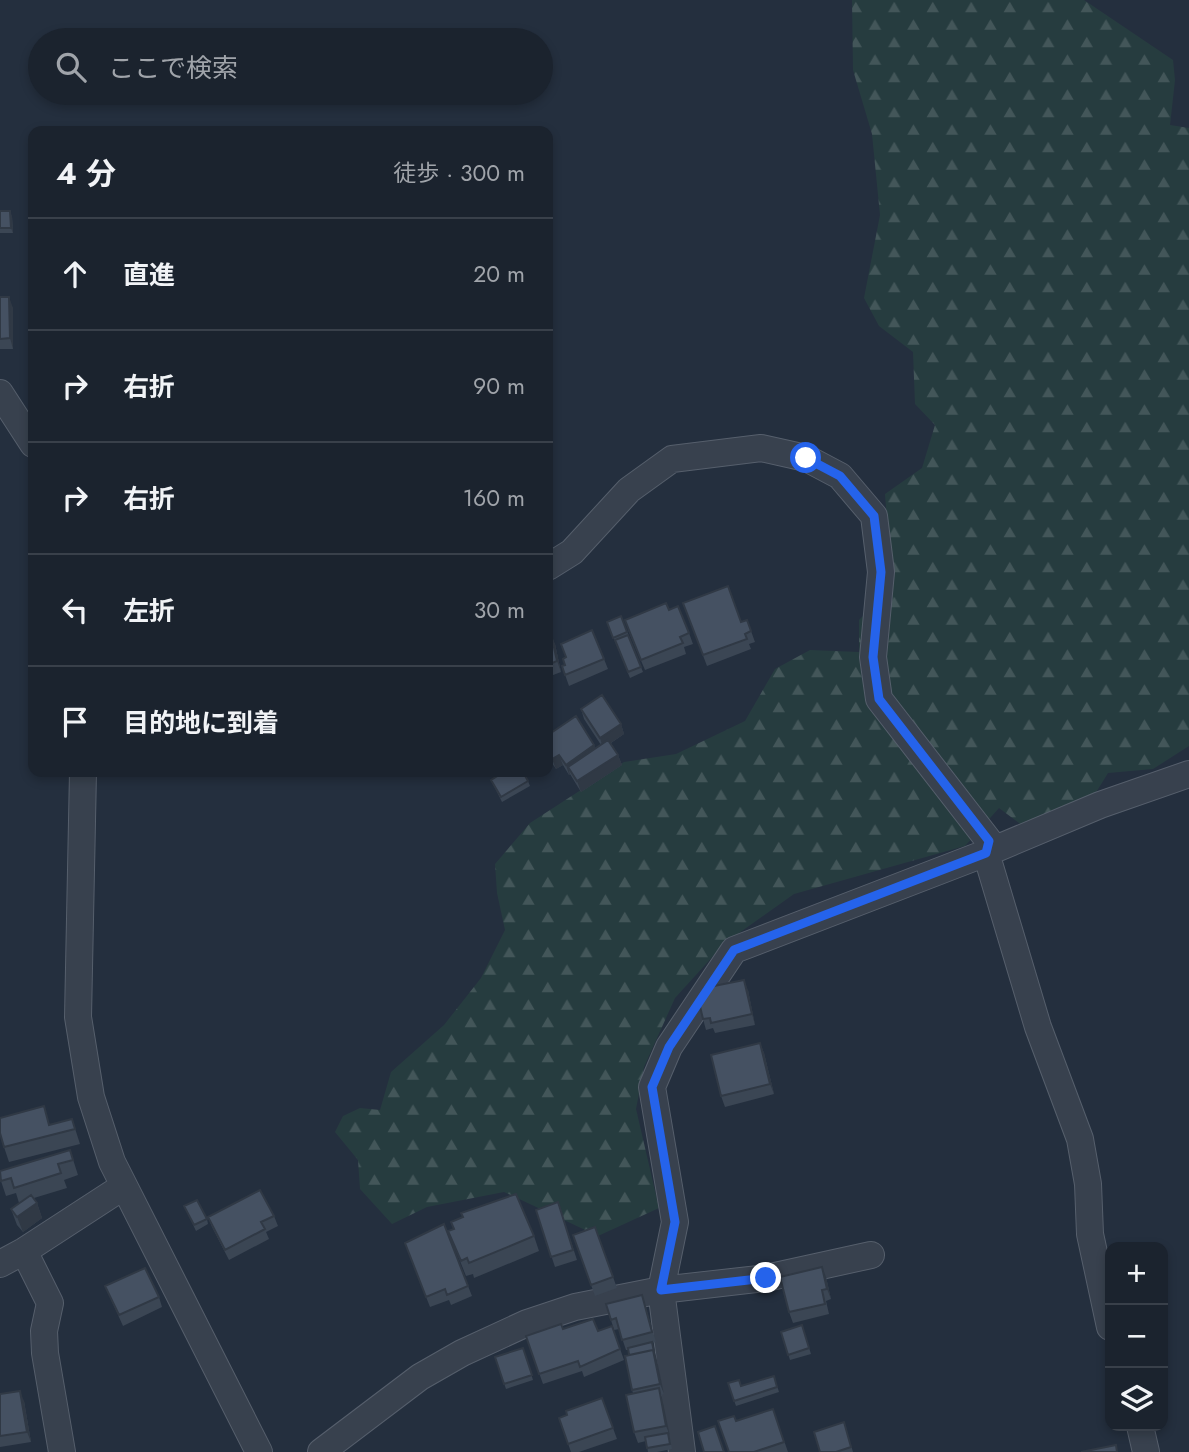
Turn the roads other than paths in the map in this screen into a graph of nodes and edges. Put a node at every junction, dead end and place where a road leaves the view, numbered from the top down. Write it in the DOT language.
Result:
graph roads {
  1 [pos="0,393"];
  2 [pos="28,436"];
  3 [pos="553,564"];
  4 [pos="1189,774"];
  5 [pos="83,777"];
  6 [pos="986,853"];
  7 [pos="124,1186"];
  8 [pos="24,1251"];
  9 [pos="871,1255"];
  10 [pos="0,1264"];
  11 [pos="661,1290"];
  12 [pos="1105,1305"];
  13 [pos="1141,1431"];
  14 [pos="62,1452"];
  15 [pos="259,1452"];
  16 [pos="321,1452"];
  17 [pos="682,1452"];
  18 [pos="1146,1452"];
  1 -- 2 [label="street"];
  3 -- 6 [label="street"];
  4 -- 6 [label="street"];
  5 -- 7 [label="street"];
  6 -- 11 [label="street"];
  6 -- 12 [label="street"];
  7 -- 8 [label="street"];
  7 -- 15 [label="street"];
  8 -- 10 [label="street"];
  8 -- 14 [label="street"];
  9 -- 11 [label="street"];
  11 -- 16 [label="street"];
  11 -- 17 [label="street"];
  13 -- 18 [label="street"];
}
